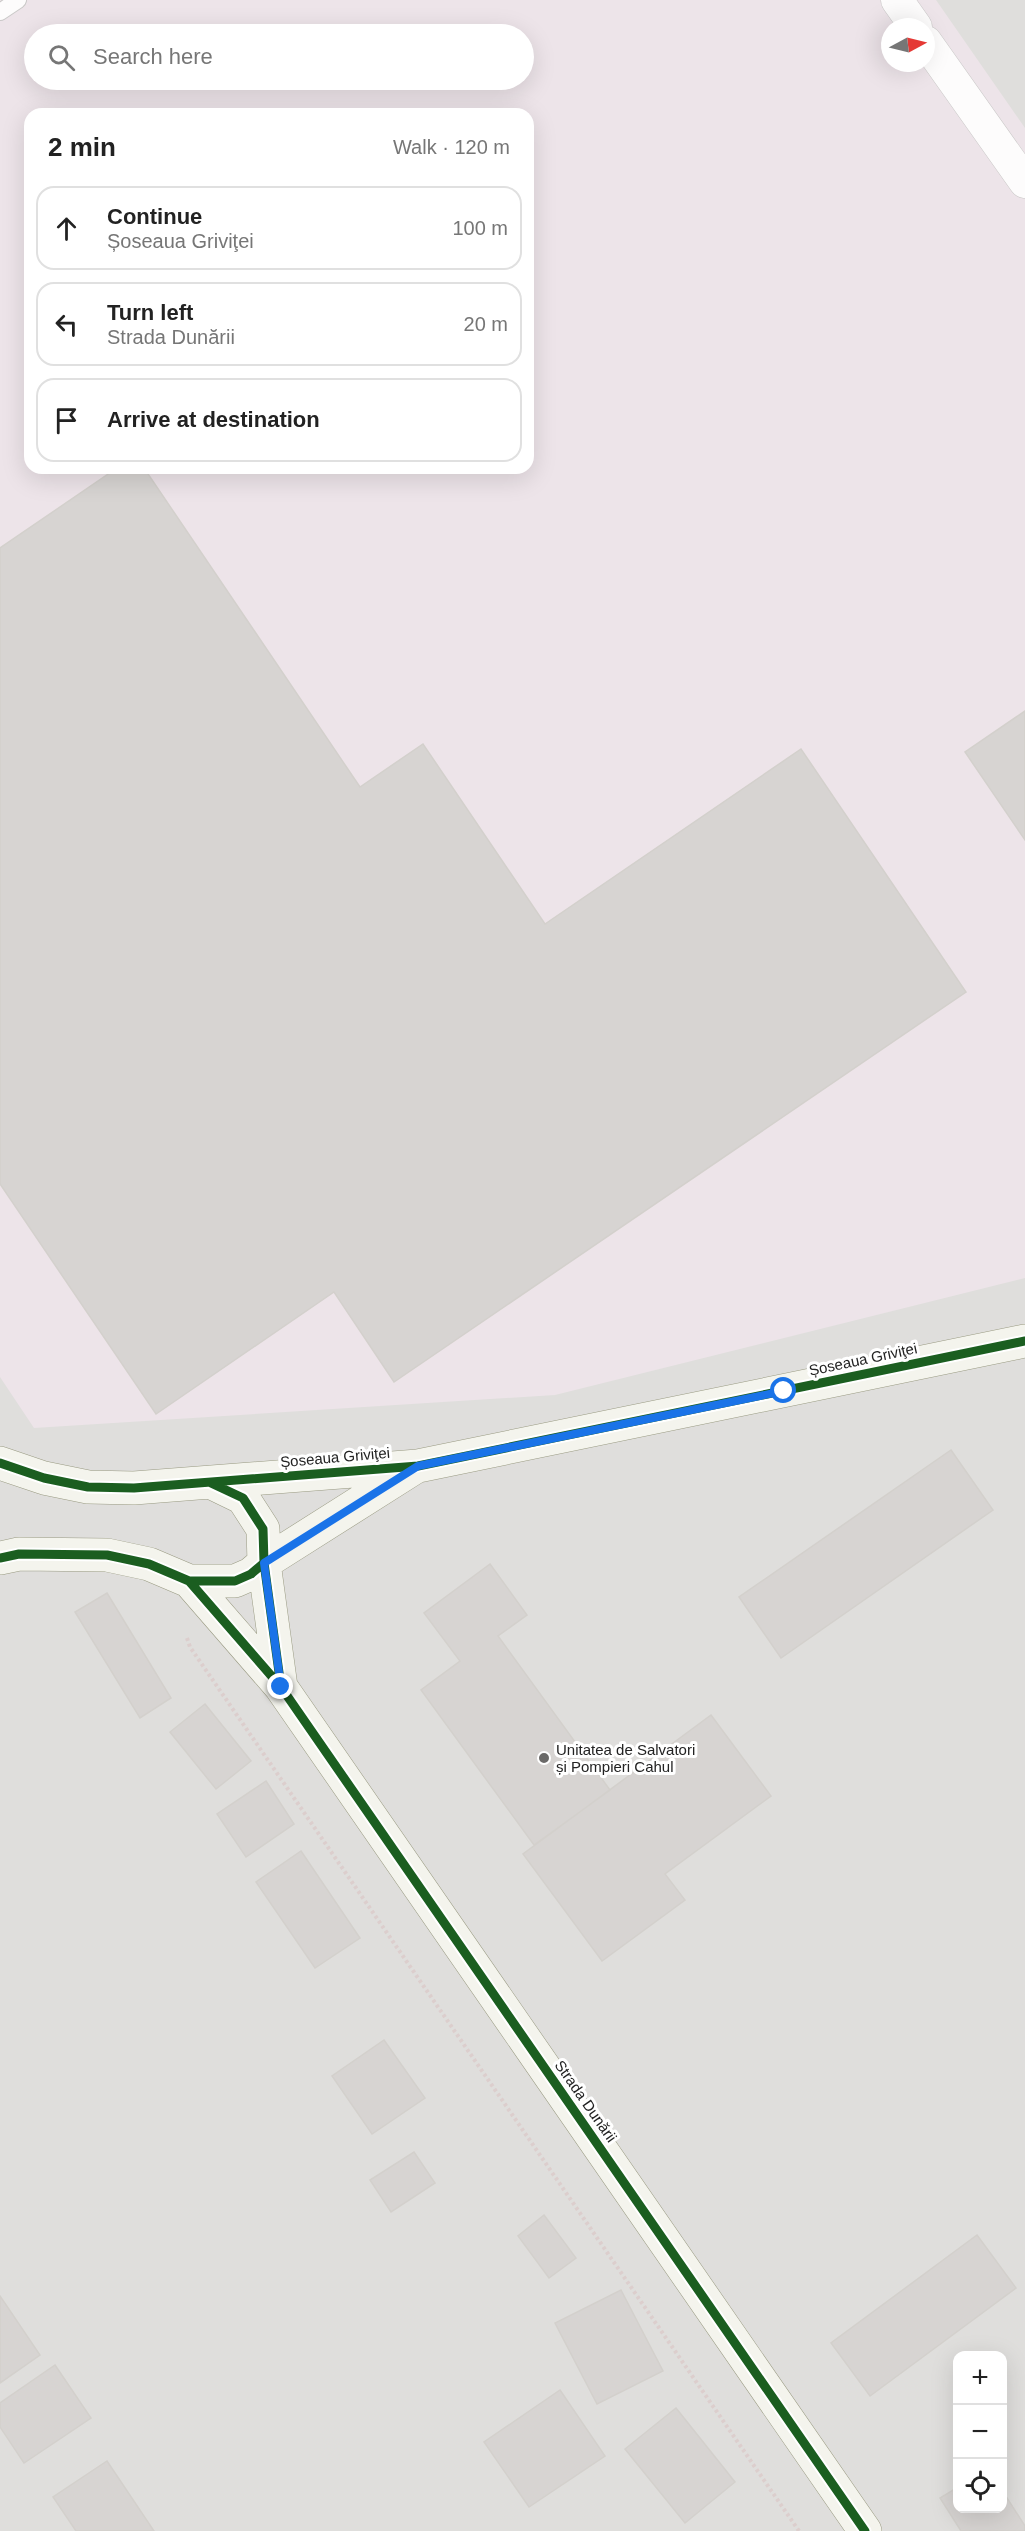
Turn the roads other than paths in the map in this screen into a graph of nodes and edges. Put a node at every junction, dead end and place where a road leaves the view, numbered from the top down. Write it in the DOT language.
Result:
graph roads {
  1 [pos="18,0"];
  2 [pos="897,0"];
  3 [pos="0,12"];
  4 [pos="910,18"];
  5 [pos="935,55"];
  6 [pos="1025,182"];
  7 [pos="1025,1341"];
  8 [pos="0,1463"];
  9 [pos="418,1466"];
  10 [pos="210,1482"];
  11 [pos="0,1558"];
  12 [pos="264,1563"];
  13 [pos="189,1581"];
  14 [pos="281,1687"];
  15 [pos="865,2531"];
  1 -- 3 [label="lane"];
  2 -- 4 [label="street"];
  5 -- 6 [label="street"];
  7 -- 9 [label="main road, Șoseaua Griviţei"];
  8 -- 10 [label="main road, Șoseaua Griviţei"];
  9 -- 10 [label="main road, Șoseaua Griviţei"];
  9 -- 12 [label="main road, Șoseaua Griviţei"];
  10 -- 12 [label="main road, Strada Dunării"];
  11 -- 13 [label="main road"];
  12 -- 13 [label="main road, Șoseaua Griviţei"];
  12 -- 14 [label="main road, Strada Dunării"];
  13 -- 14 [label="main road, Strada Dunării"];
  14 -- 15 [label="main road, Strada Dunării"];
}
